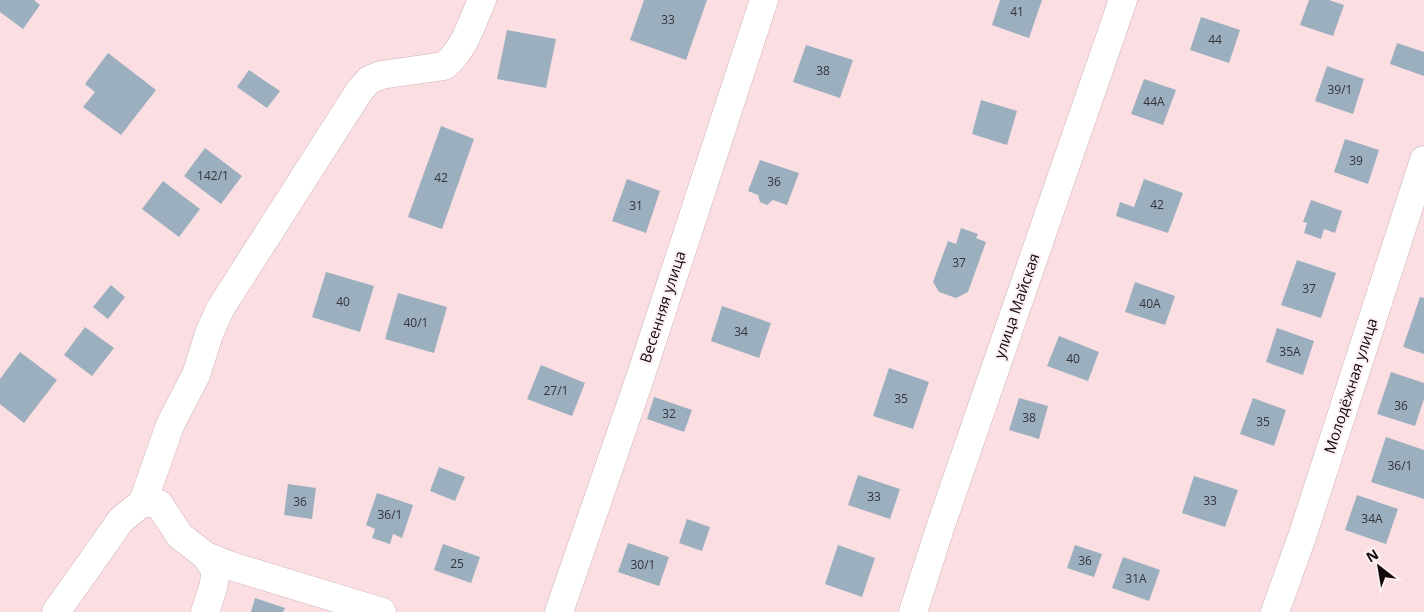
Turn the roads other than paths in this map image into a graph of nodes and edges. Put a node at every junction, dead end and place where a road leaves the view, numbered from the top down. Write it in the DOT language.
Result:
graph roads {
  1 [pos="482,0"];
  2 [pos="764,0"];
  3 [pos="1122,0"];
  4 [pos="1424,160"];
  5 [pos="143,502"];
  6 [pos="206,556"];
  7 [pos="56,612"];
  8 [pos="205,612"];
  9 [pos="382,612"];
  10 [pos="559,612"];
  11 [pos="913,612"];
  12 [pos="1275,612"];
  1 -- 5 [label="street"];
  2 -- 10 [label="street, Весенняя улица"];
  3 -- 11 [label="street, улица Майская"];
  4 -- 12 [label="street, Молодёжная улица"];
  5 -- 6 [label="street"];
  5 -- 7 [label="street"];
  6 -- 8 [label="street"];
  6 -- 9 [label="street"];
}
